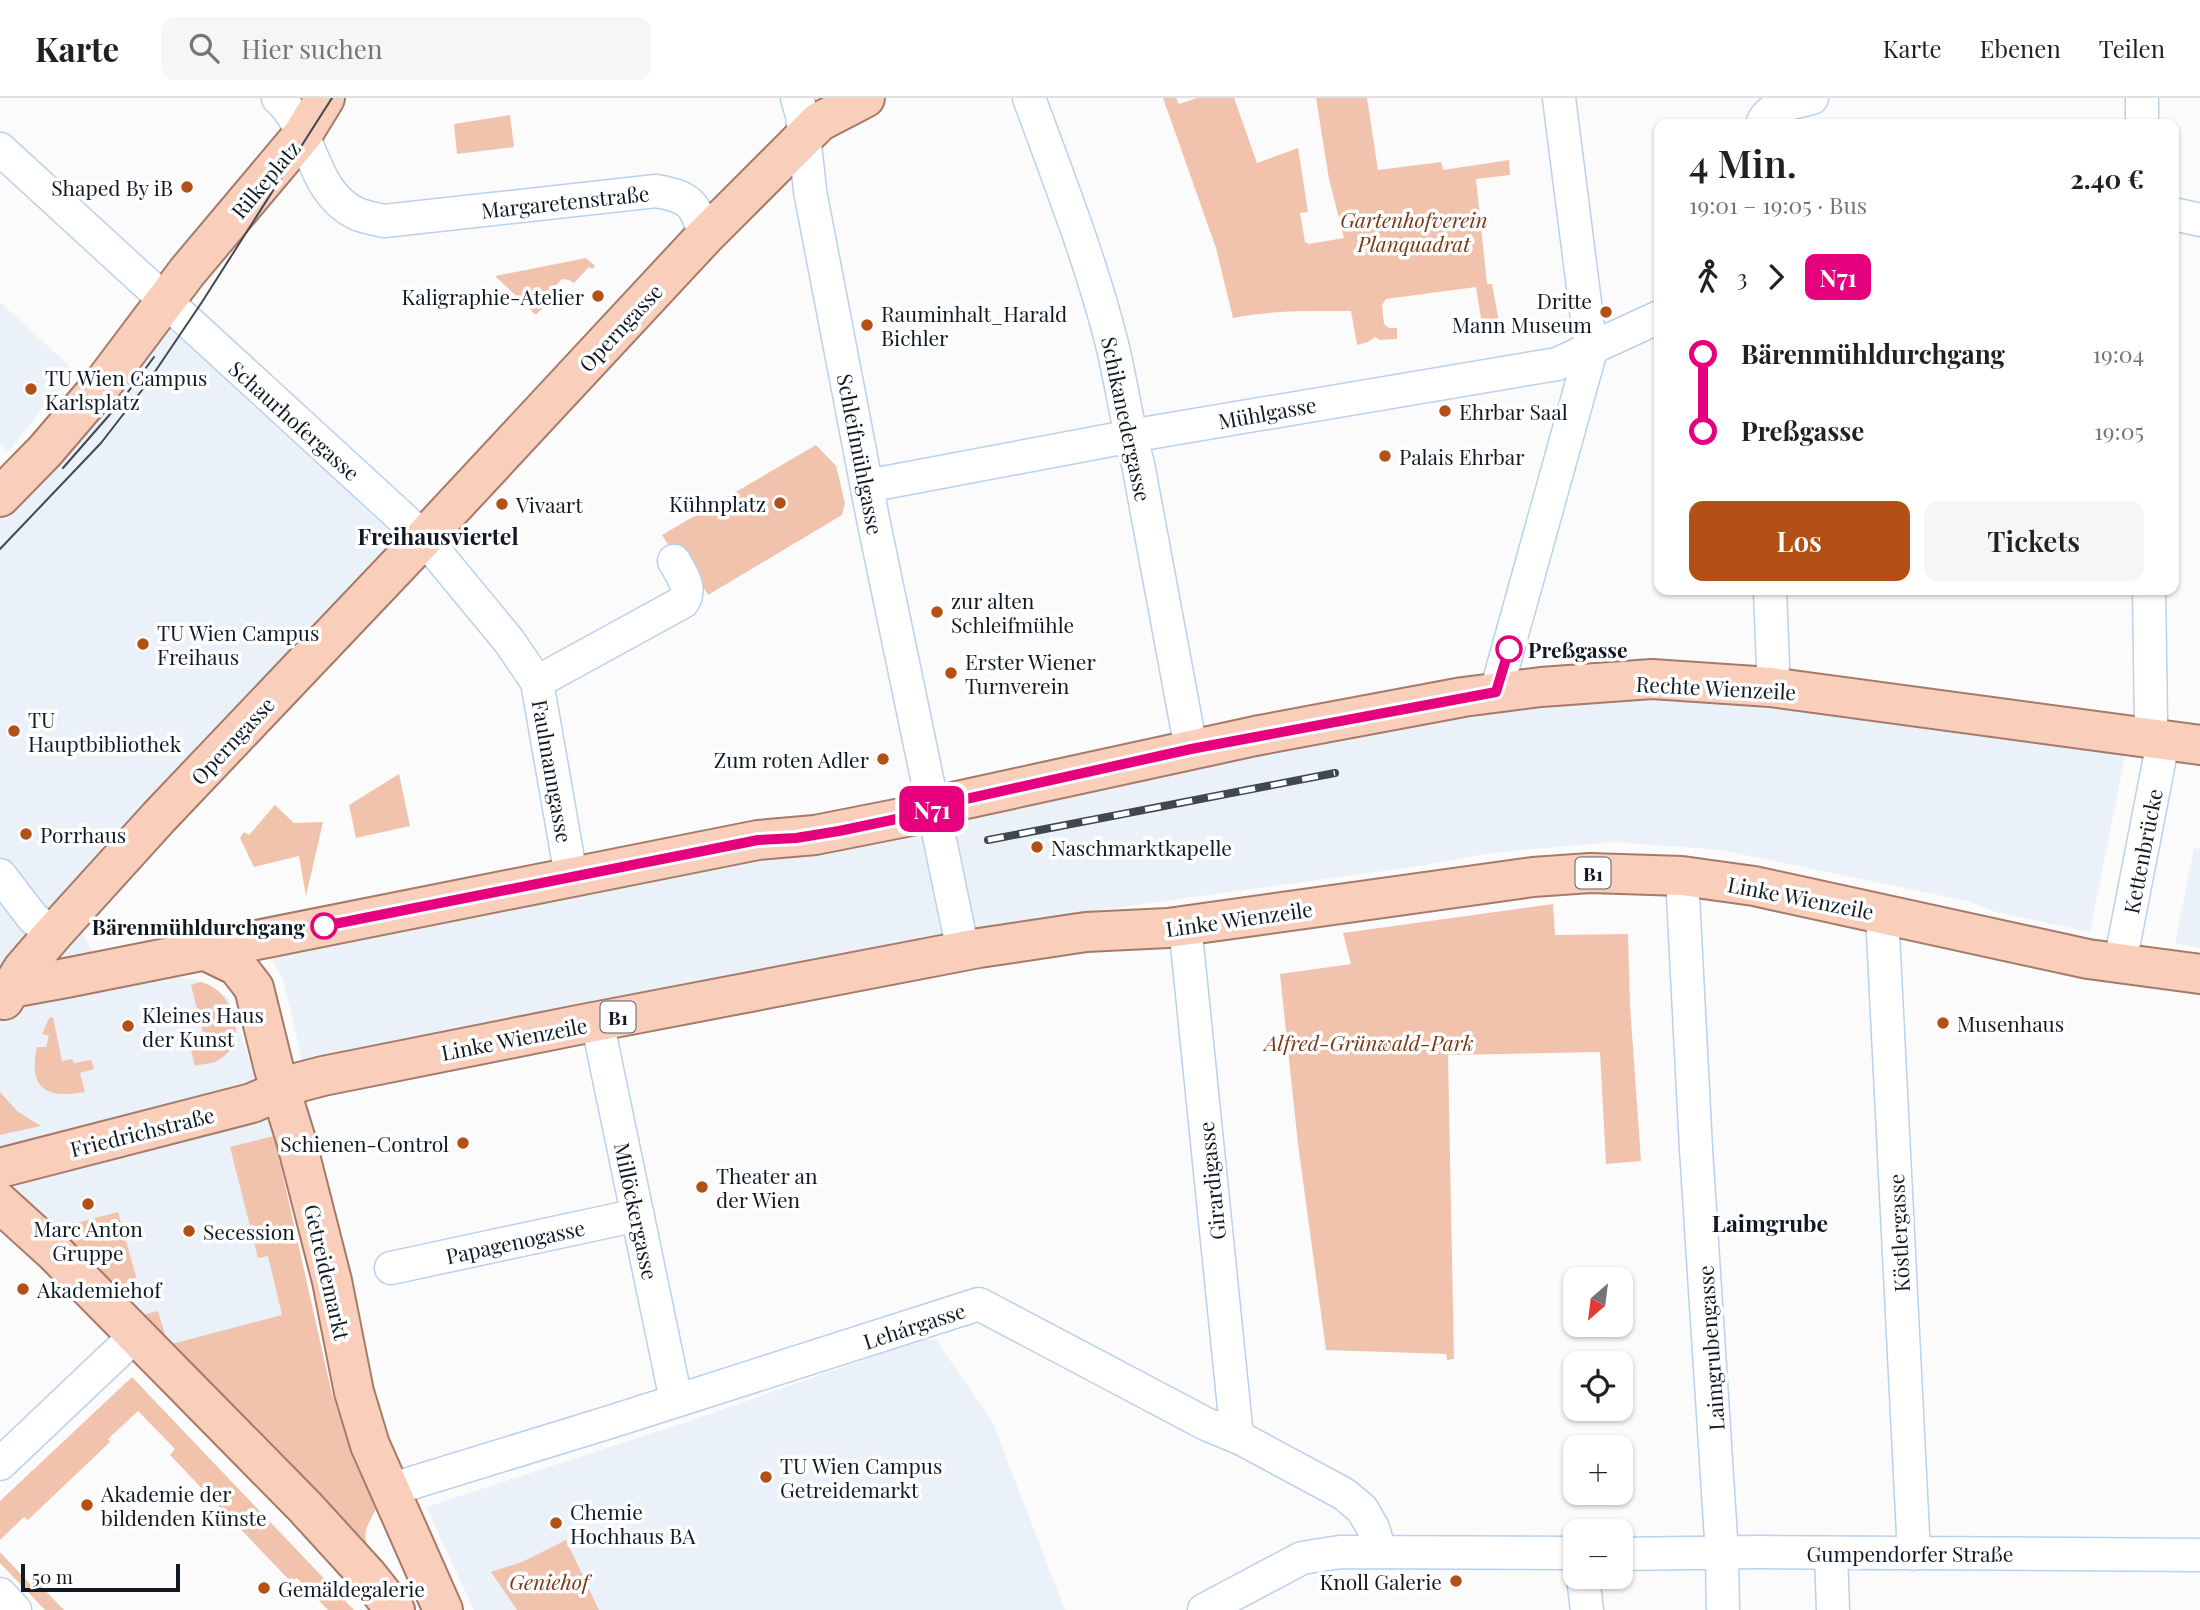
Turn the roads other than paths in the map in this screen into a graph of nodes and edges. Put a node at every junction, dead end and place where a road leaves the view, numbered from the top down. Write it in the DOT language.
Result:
graph roads {
  1 [pos="278,98"];
  2 [pos="325,98"];
  3 [pos="797,98"];
  4 [pos="865,98"];
  5 [pos="1029,98"];
  6 [pos="1559,98"];
  7 [pos="1812,98"];
  8 [pos="2142,98"];
  9 [pos="1769,110"];
  10 [pos="2142,119"];
  11 [pos="303,134"];
  12 [pos="804,137"];
  13 [pos="0,149"];
  14 [pos="357,214"];
  15 [pos="2179,215"];
  16 [pos="2200,220"];
  17 [pos="705,236"];
  18 [pos="166,301"];
  19 [pos="1654,319"];
  20 [pos="1591,349"];
  21 [pos="1130,436"];
  22 [pos="867,486"];
  23 [pos="0,497"];
  24 [pos="424,538"];
  25 [pos="674,561"];
  26 [pos="1770,595"];
  27 [pos="2149,595"];
  28 [pos="537,682"];
  29 [pos="1770,687"];
  30 [pos="1496,692"];
  31 [pos="2157,739"];
  32 [pos="2200,745"];
  33 [pos="1191,749"];
  34 [pos="934,808"];
  35 [pos="0,875"];
  36 [pos="571,876"];
  37 [pos="1682,876"];
  38 [pos="1882,913"];
  39 [pos="1185,926"];
  40 [pos="53,934"];
  41 [pos="204,950"];
  42 [pos="963,951"];
  43 [pos="2120,963"];
  44 [pos="117,968"];
  45 [pos="2200,974"];
  46 [pos="3,995"];
  47 [pos="597,1021"];
  48 [pos="282,1090"];
  49 [pos="0,1168"];
  50 [pos="0,1203"];
  51 [pos="638,1215"];
  52 [pos="391,1268"];
  53 [pos="136,1335"];
  54 [pos="676,1400"];
  55 [pos="1237,1437"];
  56 [pos="0,1464"];
  57 [pos="389,1490"];
  58 [pos="1381,1552"];
  59 [pos="1563,1553"];
  60 [pos="1633,1554"];
  61 [pos="1722,1554"];
  62 [pos="1830,1554"];
  63 [pos="1914,1554"];
  64 [pos="2200,1555"];
  65 [pos="1584,1589"];
  66 [pos="0,1594"];
  67 [pos="1210,1608"];
  68 [pos="15,1610"];
  69 [pos="395,1610"];
  70 [pos="443,1610"];
  71 [pos="1587,1610"];
  72 [pos="1723,1610"];
  73 [pos="1833,1610"];
  1 -- 11 [label="street"];
  2 -- 11 [label="main road"];
  3 -- 12 [label="street, Schleifmühlgasse"];
  4 -- 12 [label="main road"];
  5 -- 21 [label="street, Schikanedergasse"];
  6 -- 20 [label="street"];
  7 -- 9 [label="street"];
  8 -- 10 [label="street"];
  11 -- 14 [label="street, Rilkeplatz"];
  11 -- 18 [label="main road, Rilkeplatz"];
  12 -- 17 [label="main road"];
  12 -- 22 [label="street, Schleifmühlgasse"];
  13 -- 18 [label="street, Schaurhofergasse"];
  14 -- 17 [label="street, Margaretenstraße"];
  15 -- 16 [label="street"];
  17 -- 24 [label="main road, Operngasse"];
  18 -- 23 [label="main road, Rilkeplatz"];
  18 -- 24 [label="street, Schaurhofergasse"];
  19 -- 20 [label="street, Mühlgasse"];
  20 -- 21 [label="street, Mühlgasse"];
  20 -- 30 [label="street"];
  21 -- 22 [label="street, Mühlgasse"];
  21 -- 33 [label="street, Schikanedergasse"];
  22 -- 34 [label="street, Schleifmühlgasse"];
  24 -- 28 [label="street, Faulmanngasse"];
  24 -- 40 [label="main road, Operngasse"];
  25 -- 28 [label="street"];
  26 -- 29 [label="street"];
  27 -- 31 [label="street, Kettenbrücke"];
  28 -- 36 [label="street, Faulmanngasse"];
  29 -- 30 [label="main road, Rechte Wienzeile"];
  29 -- 31 [label="main road, Rechte Wienzeile"];
  30 -- 33 [label="main road, Rechte Wienzeile"];
  31 -- 32 [label="main road, Rechte Wienzeile"];
  31 -- 43 [label="street, Kettenbrücke"];
  33 -- 34 [label="main road, Rechte Wienzeile"];
  34 -- 36 [label="main road, Rechte Wienzeile"];
  34 -- 42 [label="street, Schleifmühlgasse"];
  35 -- 40 [label="street"];
  36 -- 41 [label="main road, Rechte Wienzeile"];
  37 -- 38 [label="main road, Linke Wienzeile / B1"];
  37 -- 39 [label="main road, Linke Wienzeile / B1"];
  37 -- 61 [label="street, Laimgrubengasse"];
  38 -- 43 [label="main road, Linke Wienzeile / B1"];
  38 -- 63 [label="street, Köstlergasse"];
  39 -- 42 [label="main road, Linke Wienzeile / B1"];
  39 -- 55 [label="street, Girardigasse"];
  40 -- 44 [label="main road"];
  40 -- 46 [label="main road, Operngasse"];
  41 -- 44 [label="main road, Rechte Wienzeile"];
  41 -- 48 [label="main road, Getreidemarkt"];
  42 -- 47 [label="main road, Linke Wienzeile / B1"];
  43 -- 45 [label="main road, Linke Wienzeile / B1"];
  44 -- 46 [label="main road, Rechte Wienzeile"];
  47 -- 48 [label="main road, Linke Wienzeile / B1"];
  47 -- 51 [label="street, Millöckergasse"];
  48 -- 49 [label="main road, Friedrichstraße / B1"];
  48 -- 57 [label="main road, Getreidemarkt"];
  50 -- 53 [label="main road"];
  51 -- 52 [label="street, Papagenogasse"];
  51 -- 54 [label="street, Millöckergasse"];
  53 -- 56 [label="street"];
  53 -- 69 [label="main road"];
  54 -- 55 [label="street, Lehárgasse"];
  54 -- 57 [label="street, Lehárgasse"];
  55 -- 58 [label="street, Lehárgasse"];
  57 -- 70 [label="main road, Getreidemarkt"];
  58 -- 59 [label="street"];
  58 -- 67 [label="street"];
  60 -- 61 [label="street, Gumpendorfer Straße"];
  61 -- 62 [label="street, Gumpendorfer Straße"];
  61 -- 72 [label="street, Laimgrubengasse"];
  62 -- 63 [label="street, Gumpendorfer Straße"];
  62 -- 73 [label="street"];
  63 -- 64 [label="street, Gumpendorfer Straße"];
  65 -- 71 [label="street"];
  66 -- 68 [label="street"];
}
